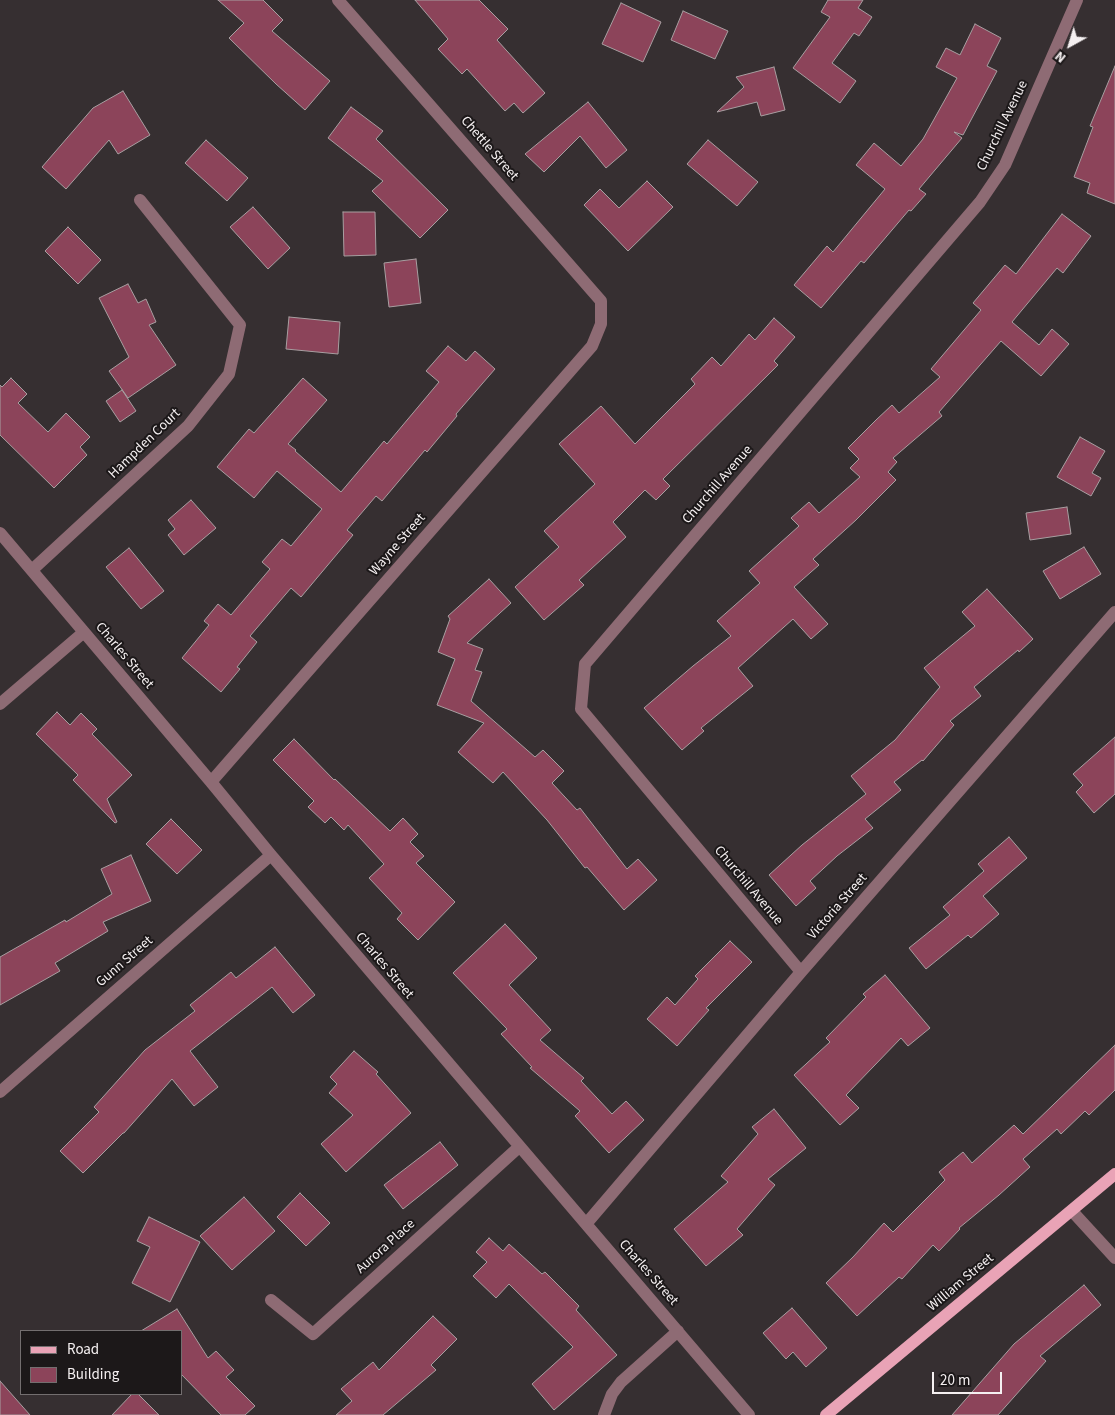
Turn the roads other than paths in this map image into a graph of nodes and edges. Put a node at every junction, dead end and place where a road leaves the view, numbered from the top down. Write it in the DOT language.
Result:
graph roads {
  1 [pos="338,0"];
  2 [pos="1077,0"];
  3 [pos="140,200"];
  4 [pos="600,324"];
  5 [pos="0,533"];
  6 [pos="32,570"];
  7 [pos="1115,612"];
  8 [pos="84,632"];
  9 [pos="0,704"];
  10 [pos="212,782"];
  11 [pos="271,855"];
  12 [pos="801,972"];
  13 [pos="0,1092"];
  14 [pos="519,1147"];
  15 [pos="1115,1174"];
  16 [pos="1072,1211"];
  17 [pos="586,1224"];
  18 [pos="1115,1258"];
  19 [pos="271,1300"];
  20 [pos="678,1331"];
  21 [pos="604,1415"];
  22 [pos="749,1415"];
  23 [pos="826,1415"];
  1 -- 4 [label="street, Chettle Street"];
  2 -- 12 [label="street, Churchill Avenue"];
  3 -- 6 [label="street, Hampden Court"];
  4 -- 10 [label="street, Wayne Street"];
  5 -- 6 [label="street, Charles Street"];
  6 -- 8 [label="street, Charles Street"];
  7 -- 12 [label="street, Victoria Street"];
  8 -- 9 [label="street"];
  8 -- 10 [label="street, Charles Street"];
  10 -- 11 [label="street, Charles Street"];
  11 -- 13 [label="street, Gunn Street"];
  11 -- 14 [label="street, Charles Street"];
  12 -- 17 [label="street, Victoria Street"];
  14 -- 17 [label="street, Charles Street"];
  14 -- 19 [label="street, Aurora Place"];
  15 -- 16 [label="main road, William Street"];
  16 -- 18 [label="street"];
  16 -- 23 [label="main road, William Street"];
  17 -- 20 [label="street, Charles Street"];
  20 -- 21 [label="street"];
  20 -- 22 [label="street, Charles Street"];
}
